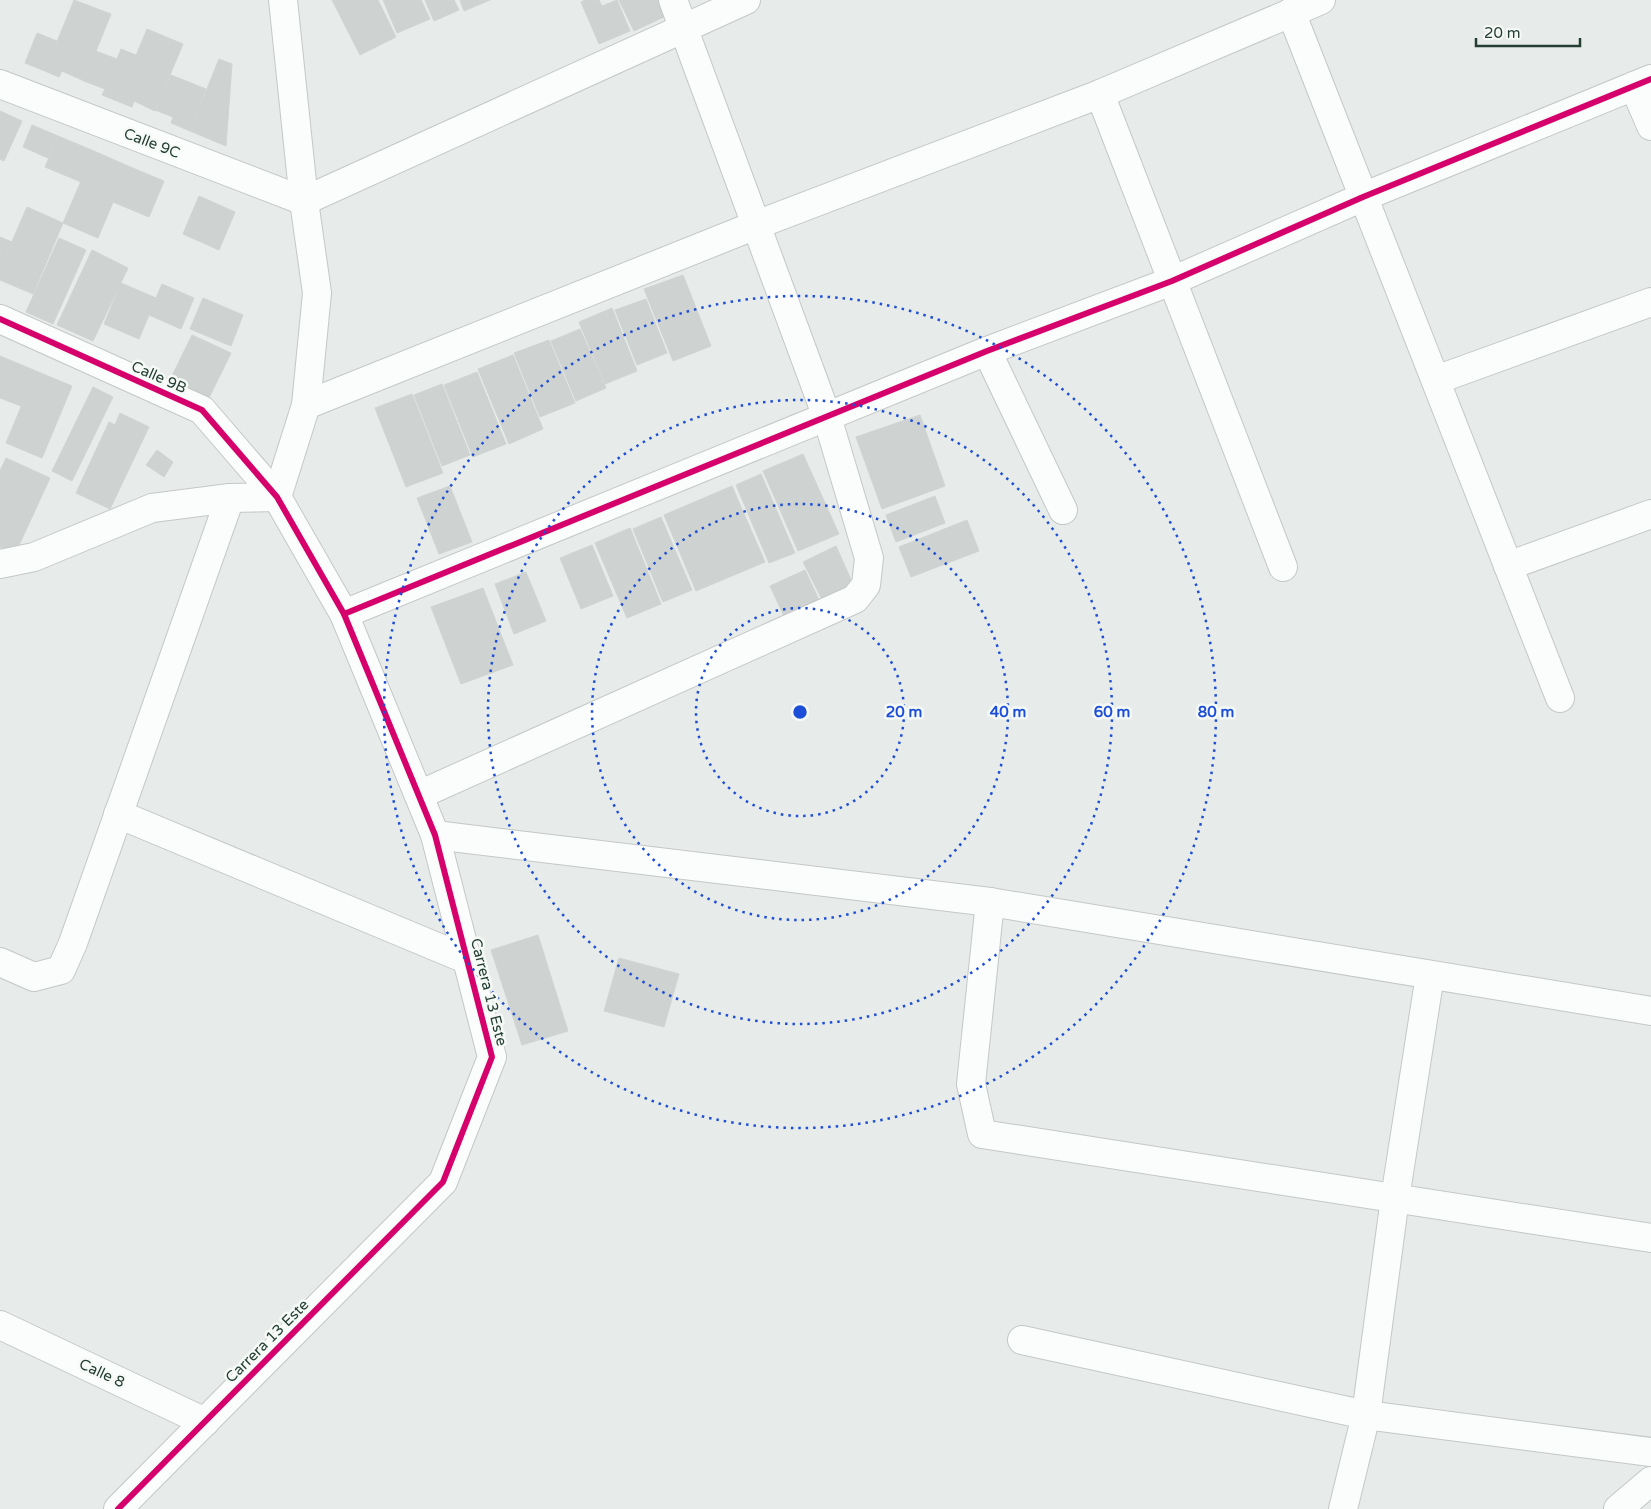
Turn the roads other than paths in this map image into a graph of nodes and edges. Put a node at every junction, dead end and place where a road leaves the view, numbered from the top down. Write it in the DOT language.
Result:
graph roads {
  1 [pos="283,0"];
  2 [pos="673,0"];
  3 [pos="746,0"];
  4 [pos="1321,0"];
  5 [pos="1291,12"];
  6 [pos="684,28"];
  7 [pos="1643,83"];
  8 [pos="0,84"];
  9 [pos="1100,94"];
  10 [pos="1651,126"];
  11 [pos="1363,197"];
  12 [pos="304,202"];
  13 [pos="756,225"];
  14 [pos="1172,281"];
  15 [pos="1651,302"];
  16 [pos="0,319"];
  17 [pos="987,351"];
  18 [pos="1436,380"];
  19 [pos="306,405"];
  20 [pos="827,417"];
  21 [pos="277,497"];
  22 [pos="230,498"];
  23 [pos="1063,510"];
  24 [pos="1651,514"];
  25 [pos="0,564"];
  26 [pos="1508,566"];
  27 [pos="1283,567"];
  28 [pos="344,614"];
  29 [pos="1560,698"];
  30 [pos="419,795"];
  31 [pos="118,814"];
  32 [pos="435,835"];
  33 [pos="990,902"];
  34 [pos="468,960"];
  35 [pos="0,962"];
  36 [pos="1430,975"];
  37 [pos="1651,1011"];
  38 [pos="1395,1198"];
  39 [pos="1651,1238"];
  40 [pos="0,1325"];
  41 [pos="1022,1340"];
  42 [pos="1366,1415"];
  43 [pos="205,1422"];
  44 [pos="1651,1452"];
  45 [pos="1651,1481"];
  46 [pos="118,1509"];
  47 [pos="1343,1509"];
  48 [pos="1618,1509"];
  1 -- 12 [label="street"];
  2 -- 6 [label="street"];
  3 -- 6 [label="street"];
  4 -- 5 [label="street"];
  5 -- 9 [label="street"];
  5 -- 11 [label="street"];
  6 -- 12 [label="street"];
  6 -- 13 [label="street"];
  7 -- 10 [label="street"];
  7 -- 11 [label="street"];
  8 -- 12 [label="street, Calle 9C"];
  9 -- 13 [label="street"];
  9 -- 14 [label="street"];
  11 -- 14 [label="street"];
  11 -- 18 [label="street"];
  12 -- 19 [label="street"];
  13 -- 19 [label="street"];
  13 -- 20 [label="street"];
  14 -- 17 [label="street"];
  14 -- 27 [label="street"];
  15 -- 18 [label="street"];
  16 -- 21 [label="street, Calle 9B"];
  17 -- 20 [label="street"];
  17 -- 23 [label="street"];
  18 -- 26 [label="street"];
  19 -- 21 [label="street"];
  20 -- 28 [label="street"];
  20 -- 30 [label="street"];
  21 -- 22 [label="street"];
  21 -- 28 [label="street, Carrera 13 Este"];
  22 -- 25 [label="street"];
  22 -- 31 [label="street"];
  24 -- 26 [label="street"];
  26 -- 29 [label="street"];
  28 -- 30 [label="street, Carrera 13 Este"];
  30 -- 32 [label="street, Carrera 13 Este"];
  31 -- 34 [label="street"];
  31 -- 35 [label="street"];
  32 -- 33 [label="street"];
  32 -- 34 [label="street, Carrera 13 Este"];
  33 -- 36 [label="street"];
  33 -- 38 [label="street"];
  34 -- 43 [label="street, Carrera 13 Este"];
  36 -- 37 [label="street"];
  36 -- 38 [label="street"];
  38 -- 39 [label="street"];
  38 -- 42 [label="street"];
  40 -- 43 [label="street, Calle 8"];
  41 -- 42 [label="street"];
  42 -- 44 [label="street"];
  42 -- 47 [label="street"];
  43 -- 46 [label="street, Carrera 13 Este"];
  45 -- 48 [label="street"];
}
